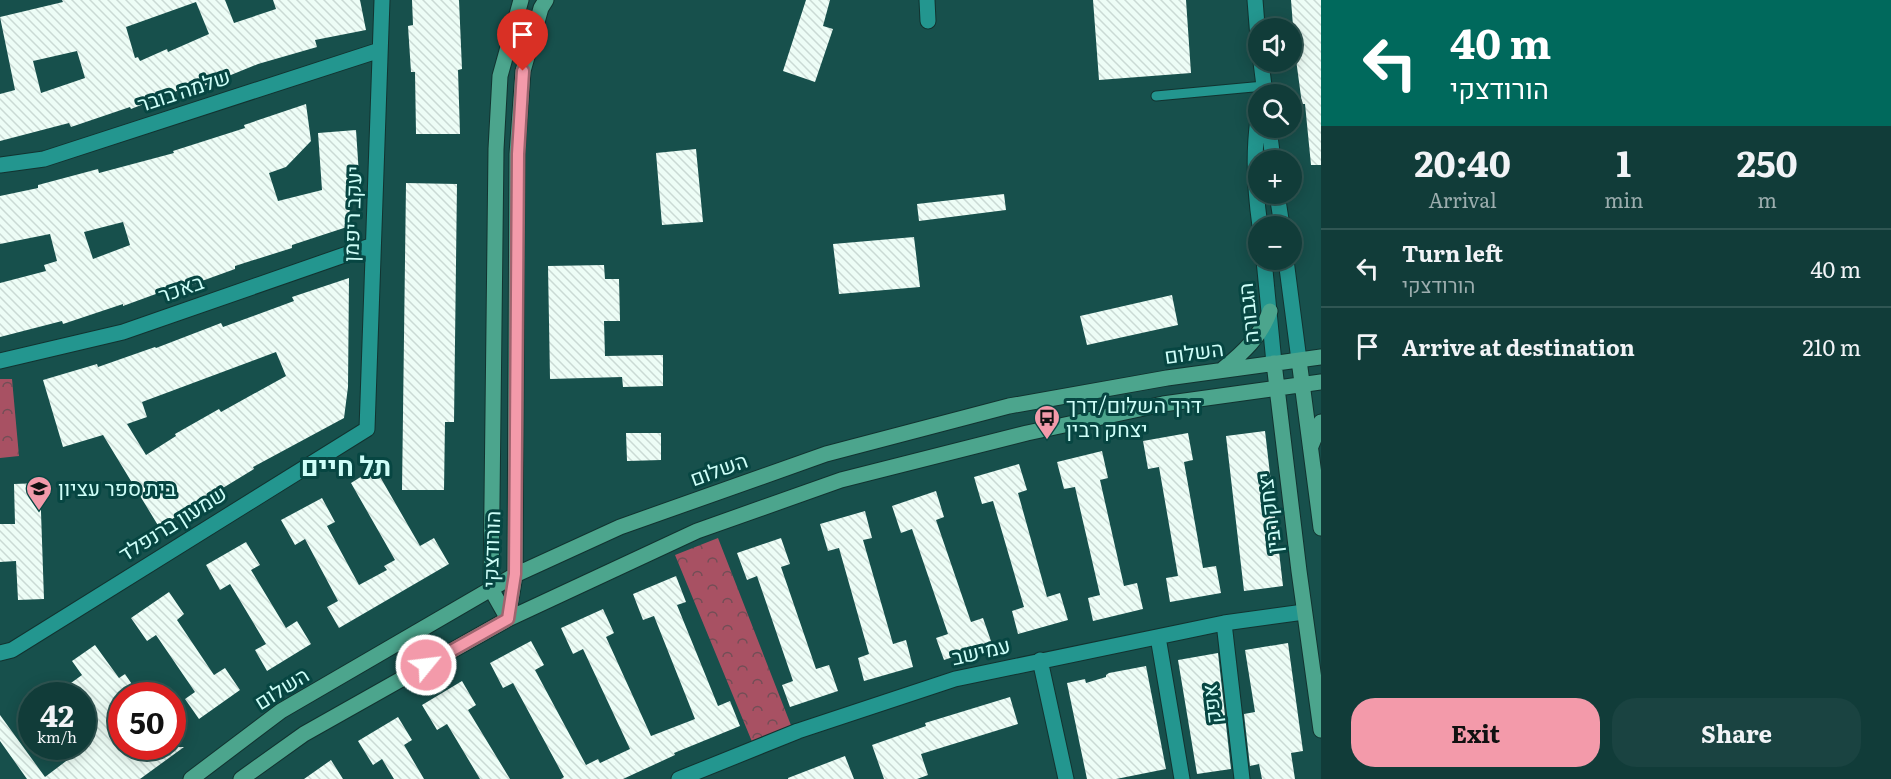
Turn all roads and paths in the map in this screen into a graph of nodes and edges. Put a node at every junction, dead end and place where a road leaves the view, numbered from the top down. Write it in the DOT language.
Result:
graph roads {
  1 [pos="382,0"];
  2 [pos="521,0"];
  3 [pos="546,0"];
  4 [pos="927,0"];
  5 [pos="1255,0"];
  6 [pos="1256,18"];
  7 [pos="928,21"];
  8 [pos="380,50"];
  9 [pos="1248,93"];
  10 [pos="1156,96"];
  11 [pos="1257,138"];
  12 [pos="0,165"];
  13 [pos="1259,216"];
  14 [pos="373,245"];
  15 [pos="1265,270"];
  16 [pos="1287,270"];
  17 [pos="1270,311"];
  18 [pos="1321,357"];
  19 [pos="1299,360"];
  20 [pos="0,361"];
  21 [pos="1274,363"];
  22 [pos="1222,370"];
  23 [pos="1321,382"];
  24 [pos="1302,384"];
  25 [pos="1276,388"];
  26 [pos="1321,422"];
  27 [pos="367,429"];
  28 [pos="1310,449"];
  29 [pos="1321,528"];
  30 [pos="515,574"];
  31 [pos="491,589"];
  32 [pos="1304,612"];
  33 [pos="508,619"];
  34 [pos="1224,623"];
  35 [pos="1158,637"];
  36 [pos="0,653"];
  37 [pos="1040,660"];
  38 [pos="1321,730"];
  39 [pos="191,779"];
  40 [pos="241,779"];
  41 [pos="679,779"];
  42 [pos="1066,779"];
  43 [pos="1182,779"];
  44 [pos="1242,779"];
  1 -- 8 [label="street, יעקב ריפמן"];
  2 -- 31 [label="main road, הורודצקי"];
  3 -- 30 [label="main road, הורודצקי"];
  4 -- 7 [label="street"];
  5 -- 6 [label="street"];
  8 -- 12 [label="street, שלמה בובר"];
  8 -- 14 [label="street, יעקב ריפמן"];
  9 -- 10 [label="lane"];
  11 -- 13 [label="street"];
  14 -- 20 [label="street, באכר"];
  14 -- 27 [label="street, יעקב ריפמן"];
  15 -- 17 [label="street, הגבורה"];
  16 -- 19 [label="street, הגבורה"];
  17 -- 21 [label="street, הגבורה"];
  17 -- 22 [label="main road"];
  18 -- 19 [label="main road, השלום"];
  19 -- 21 [label="main road, השלום"];
  19 -- 24 [label="main road, הגבורה"];
  21 -- 22 [label="main road, השלום"];
  21 -- 25 [label="main road, יצחק רבין"];
  22 -- 30 [label="main road, השלום"];
  23 -- 24 [label="main road"];
  24 -- 25 [label="main road"];
  24 -- 28 [label="main road"];
  25 -- 32 [label="main road, יצחק רבין"];
  25 -- 33 [label="main road"];
  26 -- 28 [label="main road"];
  27 -- 36 [label="street, שמעון ברנפלד"];
  28 -- 29 [label="main road"];
  30 -- 31 [label="main road, השלום"];
  30 -- 33 [label="main road, הורודצקי"];
  31 -- 33 [label="main road, הורודצקי"];
  31 -- 39 [label="main road, השלום"];
  32 -- 34 [label="street, עמישב"];
  32 -- 38 [label="main road, יצחק רבין"];
  33 -- 40 [label="main road"];
  34 -- 35 [label="street, עמישב"];
  34 -- 44 [label="street, אפק"];
  35 -- 37 [label="street, עמישב"];
  35 -- 43 [label="street"];
  37 -- 41 [label="street, עמישב"];
  37 -- 42 [label="street"];
}
